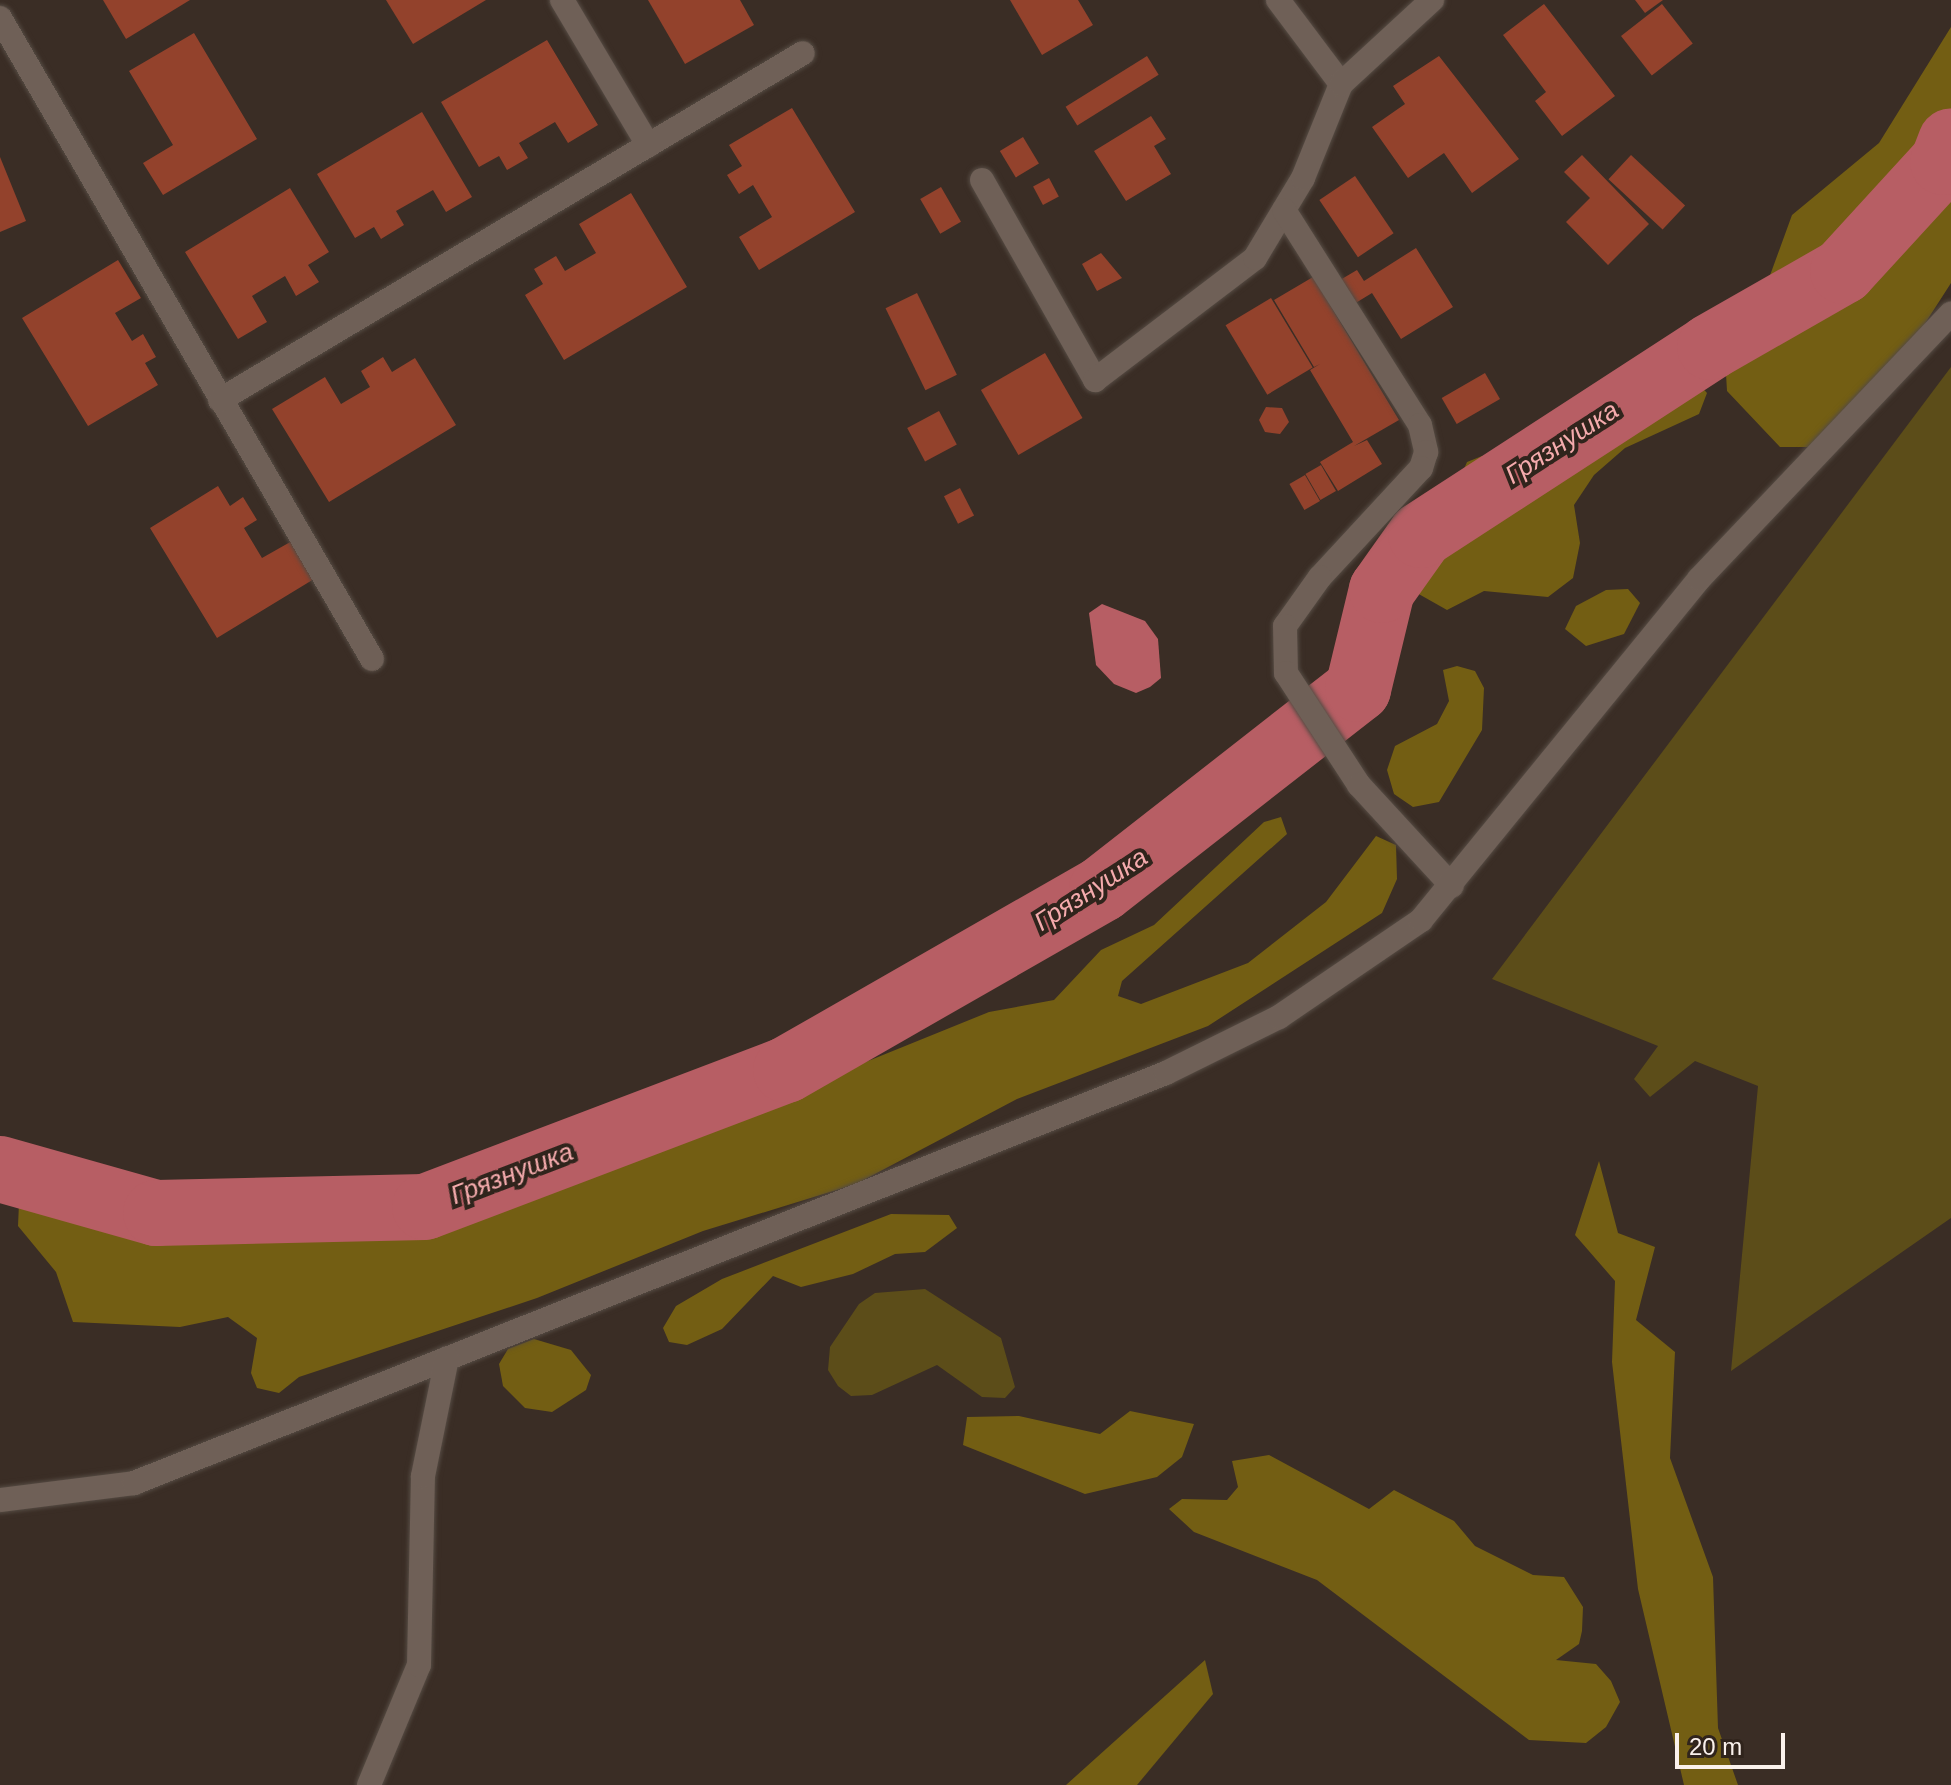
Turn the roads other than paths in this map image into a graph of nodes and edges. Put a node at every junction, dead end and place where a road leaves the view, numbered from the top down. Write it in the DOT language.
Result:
graph roads {
  1 [pos="562,0"];
  2 [pos="1278,0"];
  3 [pos="1432,0"];
  4 [pos="0,18"];
  5 [pos="803,53"];
  6 [pos="1341,84"];
  7 [pos="648,145"];
  8 [pos="982,180"];
  9 [pos="1284,210"];
  10 [pos="1951,313"];
  11 [pos="220,400"];
  12 [pos="372,659"];
  13 [pos="1452,886"];
  14 [pos="447,1358"];
  15 [pos="0,1500"];
  16 [pos="369,1785"];
  1 -- 7 [label="street"];
  2 -- 6 [label="street"];
  3 -- 6 [label="street"];
  4 -- 11 [label="street"];
  5 -- 7 [label="street"];
  6 -- 9 [label="street"];
  7 -- 11 [label="street"];
  8 -- 9 [label="street"];
  9 -- 13 [label="street"];
  10 -- 13 [label="street"];
  11 -- 12 [label="street"];
  13 -- 14 [label="street"];
  14 -- 15 [label="street"];
  14 -- 16 [label="street"];
}
